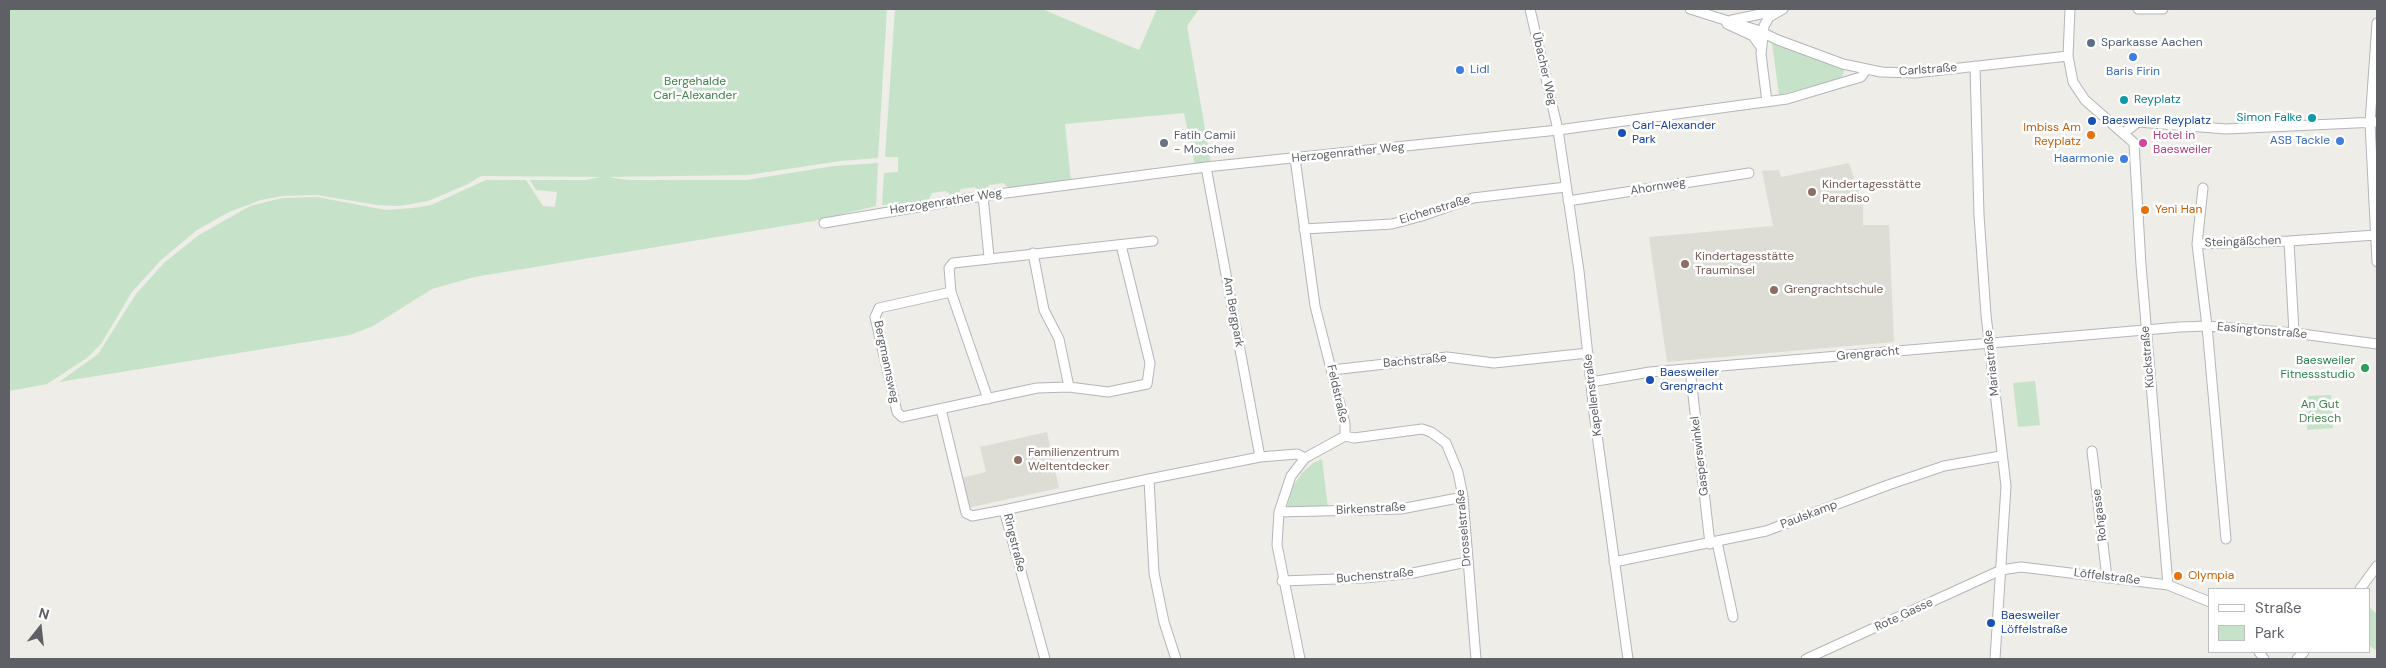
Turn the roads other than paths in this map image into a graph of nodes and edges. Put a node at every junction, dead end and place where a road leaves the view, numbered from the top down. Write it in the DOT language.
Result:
graph roads {
  1 [pos="1530,9"];
  2 [pos="1690,9"];
  3 [pos="1783,9"];
  4 [pos="2070,9"];
  5 [pos="2138,9"];
  6 [pos="2163,9"];
  7 [pos="1700,10"];
  8 [pos="1722,20"];
  9 [pos="2377,24"];
  10 [pos="1764,34"];
  11 [pos="1761,47"];
  12 [pos="2068,56"];
  13 [pos="1975,66"];
  14 [pos="1866,70"];
  15 [pos="1767,102"];
  16 [pos="2373,123"];
  17 [pos="1558,130"];
  18 [pos="2124,133"];
  19 [pos="1295,158"];
  20 [pos="1206,167"];
  21 [pos="1749,173"];
  22 [pos="1566,187"];
  23 [pos="2203,188"];
  24 [pos="2375,193"];
  25 [pos="983,196"];
  26 [pos="1568,201"];
  27 [pos="824,223"];
  28 [pos="1304,230"];
  29 [pos="2376,235"];
  30 [pos="1153,241"];
  31 [pos="2290,241"];
  32 [pos="2197,244"];
  33 [pos="1121,245"];
  34 [pos="1033,253"];
  35 [pos="989,257"];
  36 [pos="2377,262"];
  37 [pos="951,292"];
  38 [pos="2207,326"];
  39 [pos="2146,329"];
  40 [pos="2294,332"];
  41 [pos="2377,344"];
  42 [pos="1991,345"];
  43 [pos="1588,353"];
  44 [pos="1690,368"];
  45 [pos="1332,370"];
  46 [pos="1591,382"];
  47 [pos="1069,388"];
  48 [pos="988,399"];
  49 [pos="941,409"];
  50 [pos="1345,436"];
  51 [pos="2092,452"];
  52 [pos="2002,456"];
  53 [pos="1260,457"];
  54 [pos="1305,458"];
  55 [pos="1148,480"];
  56 [pos="1462,497"];
  57 [pos="1004,510"];
  58 [pos="1280,512"];
  59 [pos="2226,539"];
  60 [pos="1714,543"];
  61 [pos="1467,562"];
  62 [pos="1614,562"];
  63 [pos="2377,566"];
  64 [pos="2001,570"];
  65 [pos="2107,578"];
  66 [pos="1282,581"];
  67 [pos="2168,585"];
  68 [pos="2361,588"];
  69 [pos="2208,601"];
  70 [pos="1733,617"];
  71 [pos="1045,659"];
  72 [pos="1176,659"];
  73 [pos="1300,659"];
  74 [pos="1476,659"];
  75 [pos="1628,659"];
  76 [pos="1806,659"];
  77 [pos="1995,659"];
  1 -- 17 [label="street, Übacher Weg"];
  2 -- 7 [label="street, Carlstraße"];
  3 -- 8 [label="street"];
  3 -- 10 [label="street"];
  4 -- 12 [label="street"];
  5 -- 6 [label="street"];
  7 -- 8 [label="street, Carlstraße"];
  8 -- 10 [label="street, Carlstraße"];
  8 -- 11 [label="street, Carlstraße"];
  9 -- 16 [label="street"];
  10 -- 11 [label="street"];
  10 -- 14 [label="street, Carlstraße"];
  11 -- 15 [label="street"];
  12 -- 13 [label="street, Carlstraße"];
  12 -- 18 [label="street"];
  13 -- 14 [label="street, Carlstraße"];
  13 -- 42 [label="street, Mariastraße"];
  14 -- 15 [label="street, Herzogenrather Weg"];
  15 -- 17 [label="street, Herzogenrather Weg"];
  16 -- 18 [label="street"];
  16 -- 24 [label="street"];
  17 -- 19 [label="street, Herzogenrather Weg"];
  17 -- 22 [label="street, Kapellenstraße"];
  18 -- 39 [label="street, Kückstraße"];
  19 -- 20 [label="street, Herzogenrather Weg"];
  19 -- 28 [label="street, Feldstraße"];
  20 -- 25 [label="street, Herzogenrather Weg"];
  20 -- 53 [label="street, Am Bergpark"];
  21 -- 26 [label="street, Ahornweg"];
  22 -- 26 [label="street, Kapellenstraße"];
  22 -- 28 [label="street, Eichenstraße"];
  23 -- 32 [label="street"];
  24 -- 29 [label="street"];
  25 -- 27 [label="street, Herzogenrather Weg"];
  25 -- 35 [label="street"];
  26 -- 43 [label="street, Kapellenstraße"];
  28 -- 45 [label="street, Feldstraße"];
  29 -- 31 [label="street, Steingäßchen"];
  29 -- 36 [label="street"];
  30 -- 33 [label="street"];
  31 -- 32 [label="street, Steingäßchen"];
  31 -- 40 [label="street, Steingäßchen"];
  32 -- 38 [label="street"];
  33 -- 34 [label="street"];
  33 -- 47 [label="street, Bergmannsweg"];
  34 -- 35 [label="street"];
  34 -- 47 [label="street"];
  35 -- 37 [label="street"];
  37 -- 48 [label="street"];
  37 -- 49 [label="street, Bergmannsweg"];
  38 -- 39 [label="street, Easingtonstraße"];
  38 -- 40 [label="street, Easingtonstraße"];
  38 -- 59 [label="street"];
  39 -- 42 [label="street, Grengracht"];
  39 -- 67 [label="street, Kückstraße"];
  40 -- 41 [label="street, Easingtonstraße"];
  42 -- 44 [label="street, Grengracht"];
  42 -- 52 [label="street, Mariastraße"];
  43 -- 45 [label="street, Bachstraße"];
  43 -- 46 [label="street, Kapellenstraße"];
  44 -- 46 [label="street, Grengracht"];
  44 -- 60 [label="street, Gasperswinkel"];
  45 -- 50 [label="street, Feldstraße"];
  46 -- 62 [label="street, Kapellenstraße"];
  47 -- 48 [label="street, Bergmannsweg"];
  48 -- 49 [label="street, Bergmannsweg"];
  49 -- 57 [label="street"];
  50 -- 54 [label="street, Feldstraße"];
  50 -- 56 [label="street, Drosselstraße"];
  51 -- 65 [label="street, Rohgasse"];
  52 -- 60 [label="street, Paulskamp"];
  52 -- 64 [label="street, Mariastraße"];
  53 -- 54 [label="street, Ringstraße"];
  53 -- 55 [label="street, Ringstraße"];
  54 -- 58 [label="street, Feldstraße"];
  55 -- 57 [label="street, Ringstraße"];
  55 -- 72 [label="street"];
  56 -- 58 [label="street, Birkenstraße"];
  56 -- 61 [label="street, Drosselstraße"];
  57 -- 71 [label="street, Ringstraße"];
  58 -- 66 [label="street, Feldstraße"];
  60 -- 62 [label="street, Paulskamp"];
  60 -- 70 [label="street, Gasperswinkel"];
  61 -- 66 [label="street, Buchenstraße"];
  61 -- 74 [label="street, Drosselstraße"];
  62 -- 75 [label="street, Kapellenstraße"];
  63 -- 68 [label="street"];
  64 -- 65 [label="street, Löffelstraße"];
  64 -- 76 [label="street, Rote Gasse"];
  64 -- 77 [label="street, Mariastraße"];
  65 -- 67 [label="street, Löffelstraße"];
  66 -- 73 [label="street, Feldstraße"];
  67 -- 69 [label="street, Löffelstraße"];
}
